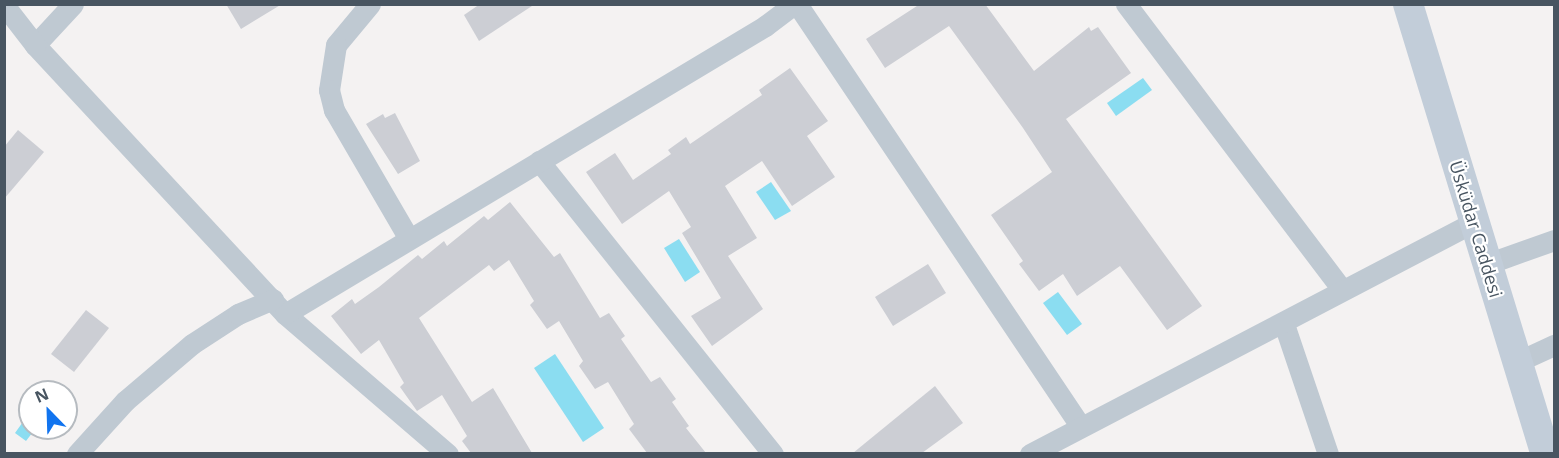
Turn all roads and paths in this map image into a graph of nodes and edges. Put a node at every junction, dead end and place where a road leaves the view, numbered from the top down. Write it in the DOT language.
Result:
graph roads {
  1 [pos="74,4"];
  2 [pos="370,4"];
  3 [pos="795,4"];
  4 [pos="1126,4"];
  5 [pos="1408,4"];
  6 [pos="4,5"];
  7 [pos="35,45"];
  8 [pos="540,161"];
  9 [pos="1474,222"];
  10 [pos="410,239"];
  11 [pos="1554,240"];
  12 [pos="1487,264"];
  13 [pos="1342,290"];
  14 [pos="279,307"];
  15 [pos="1284,324"];
  16 [pos="1554,345"];
  17 [pos="1517,362"];
  18 [pos="1082,427"];
  19 [pos="77,453"];
  20 [pos="448,453"];
  21 [pos="773,453"];
  22 [pos="1030,453"];
  23 [pos="1328,453"];
  24 [pos="1546,453"];
  1 -- 7 [label="street"];
  2 -- 10 [label="street"];
  3 -- 8 [label="street"];
  3 -- 18 [label="street"];
  4 -- 13 [label="street"];
  5 -- 9 [label="main road, Üsküdar Caddesi"];
  6 -- 7 [label="street"];
  7 -- 14 [label="street"];
  8 -- 10 [label="street"];
  8 -- 21 [label="street"];
  9 -- 12 [label="main road, Üsküdar Caddesi"];
  9 -- 13 [label="street"];
  10 -- 14 [label="street"];
  11 -- 12 [label="street"];
  12 -- 17 [label="main road, Üsküdar Caddesi"];
  13 -- 15 [label="street"];
  14 -- 19 [label="street"];
  14 -- 20 [label="street"];
  15 -- 18 [label="street"];
  15 -- 23 [label="street"];
  16 -- 17 [label="street"];
  17 -- 24 [label="main road, Üsküdar Caddesi"];
  18 -- 22 [label="street"];
}
